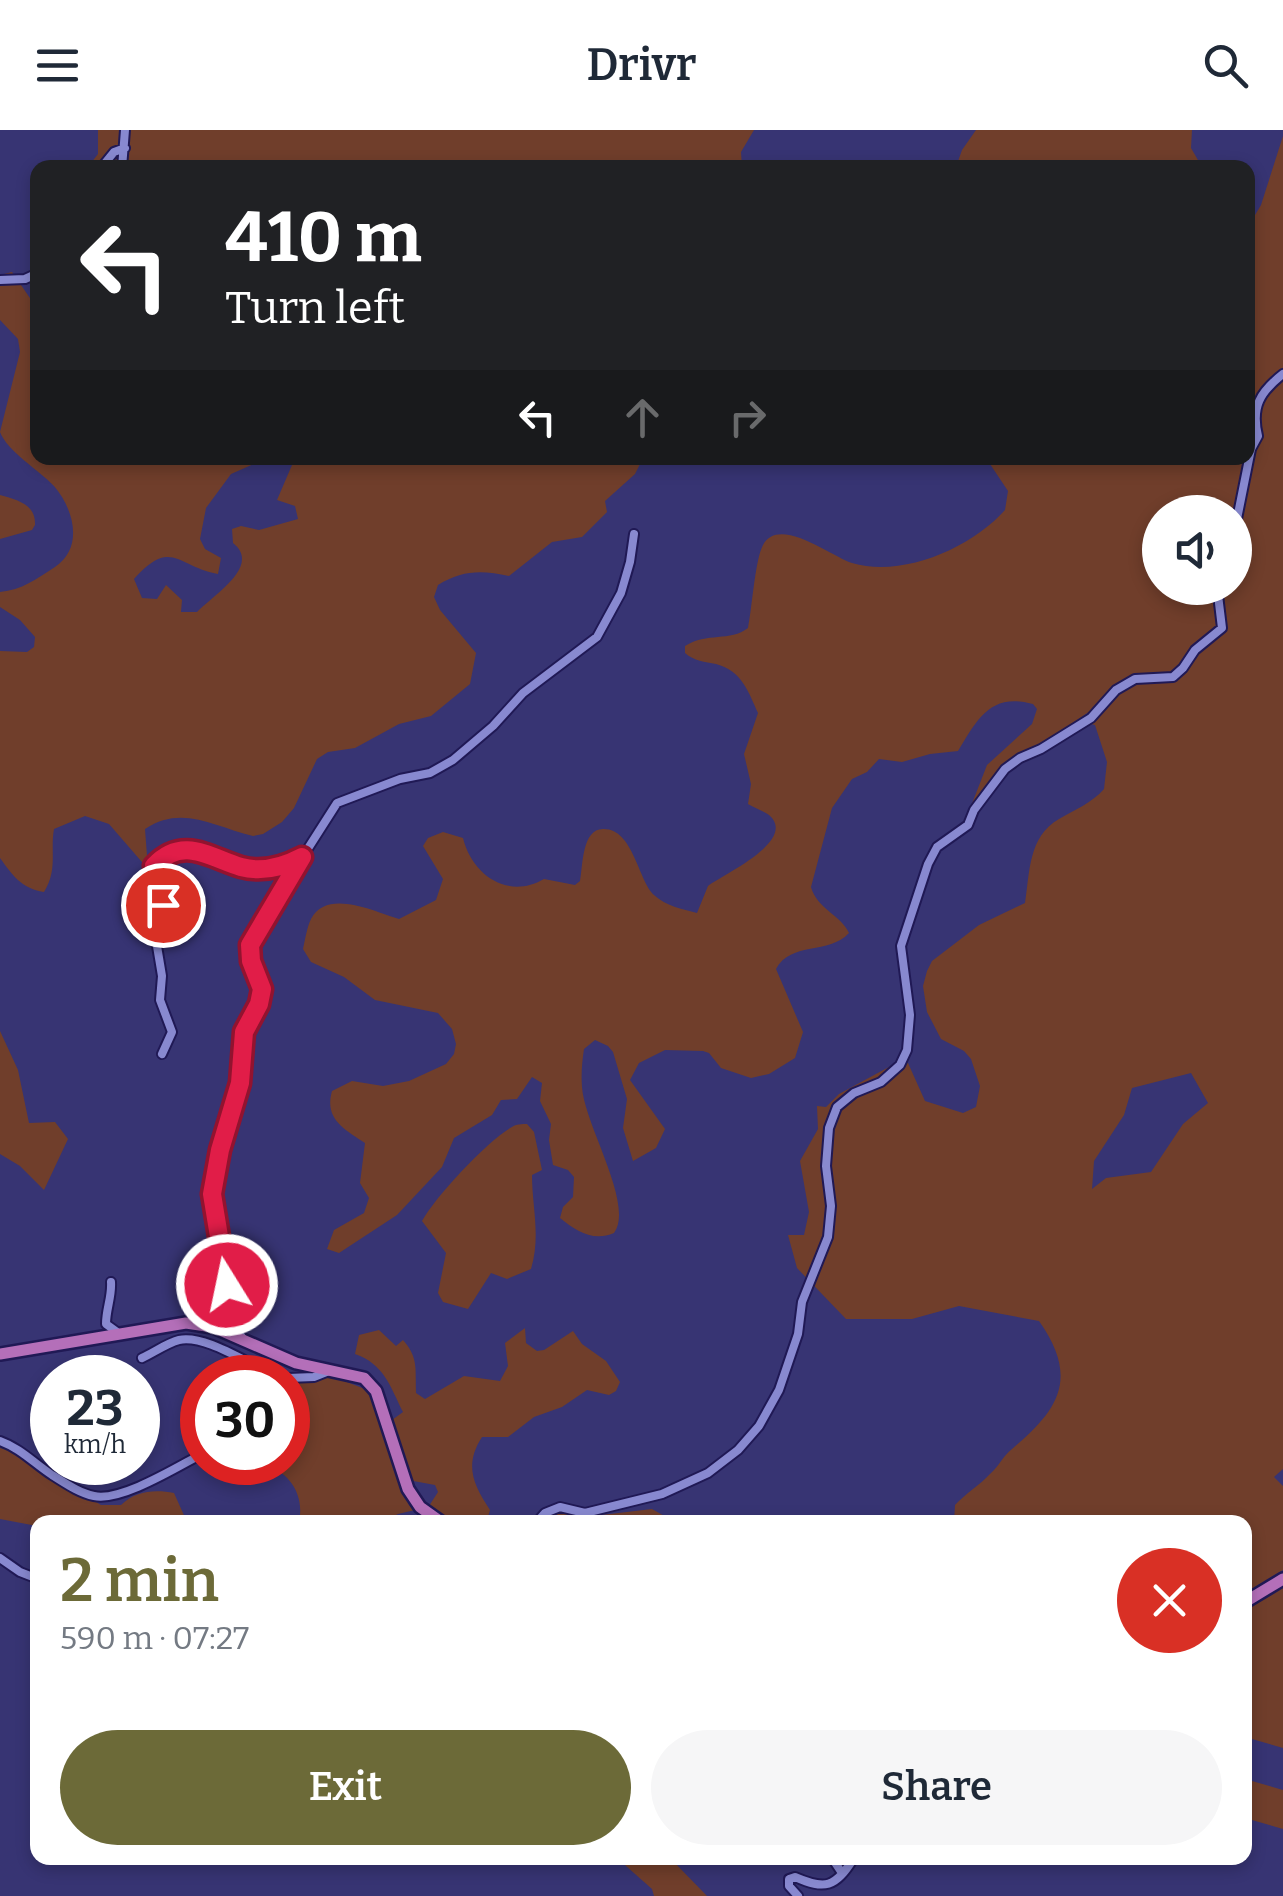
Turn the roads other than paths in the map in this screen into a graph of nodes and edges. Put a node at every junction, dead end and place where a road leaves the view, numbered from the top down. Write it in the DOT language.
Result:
graph roads {
  1 [pos="125,130"];
  2 [pos="125,148"];
  3 [pos="108,160"];
  4 [pos="123,160"];
  5 [pos="30,276"];
  6 [pos="0,280"];
  7 [pos="1283,374"];
  8 [pos="1255,407"];
  9 [pos="1248,465"];
  10 [pos="1242,495"];
  11 [pos="634,534"];
  12 [pos="1219,605"];
  13 [pos="302,857"];
  14 [pos="162,1054"];
  15 [pos="111,1282"];
  16 [pos="117,1332"];
  17 [pos="246,1343"];
  18 [pos="0,1354"];
  19 [pos="148,1355"];
  20 [pos="236,1355"];
  21 [pos="333,1369"];
  22 [pos="310,1377"];
  23 [pos="0,1442"];
  24 [pos="180,1465"];
  25 [pos="431,1515"];
  26 [pos="543,1515"];
  27 [pos="0,1558"];
  28 [pos="30,1576"];
  29 [pos="1283,1579"];
  30 [pos="1252,1598"];
  31 [pos="837,1865"];
  32 [pos="848,1865"];
  33 [pos="842,1872"];
  34 [pos="798,1896"];
  1 -- 2 [label="street"];
  2 -- 3 [label="street"];
  2 -- 4 [label="street"];
  5 -- 6 [label="street"];
  7 -- 8 [label="street"];
  9 -- 10 [label="street"];
  11 -- 13 [label="street"];
  12 -- 26 [label="street"];
  13 -- 14 [label="street"];
  13 -- 17 [label="street"];
  15 -- 16 [label="street"];
  16 -- 17 [label="main road"];
  16 -- 18 [label="main road"];
  17 -- 21 [label="main road"];
  19 -- 20 [label="street"];
  21 -- 22 [label="street"];
  21 -- 25 [label="main road"];
  23 -- 24 [label="street"];
  27 -- 28 [label="street"];
  29 -- 30 [label="main road"];
  31 -- 33 [label="street"];
  32 -- 33 [label="street"];
  33 -- 34 [label="street"];
}
